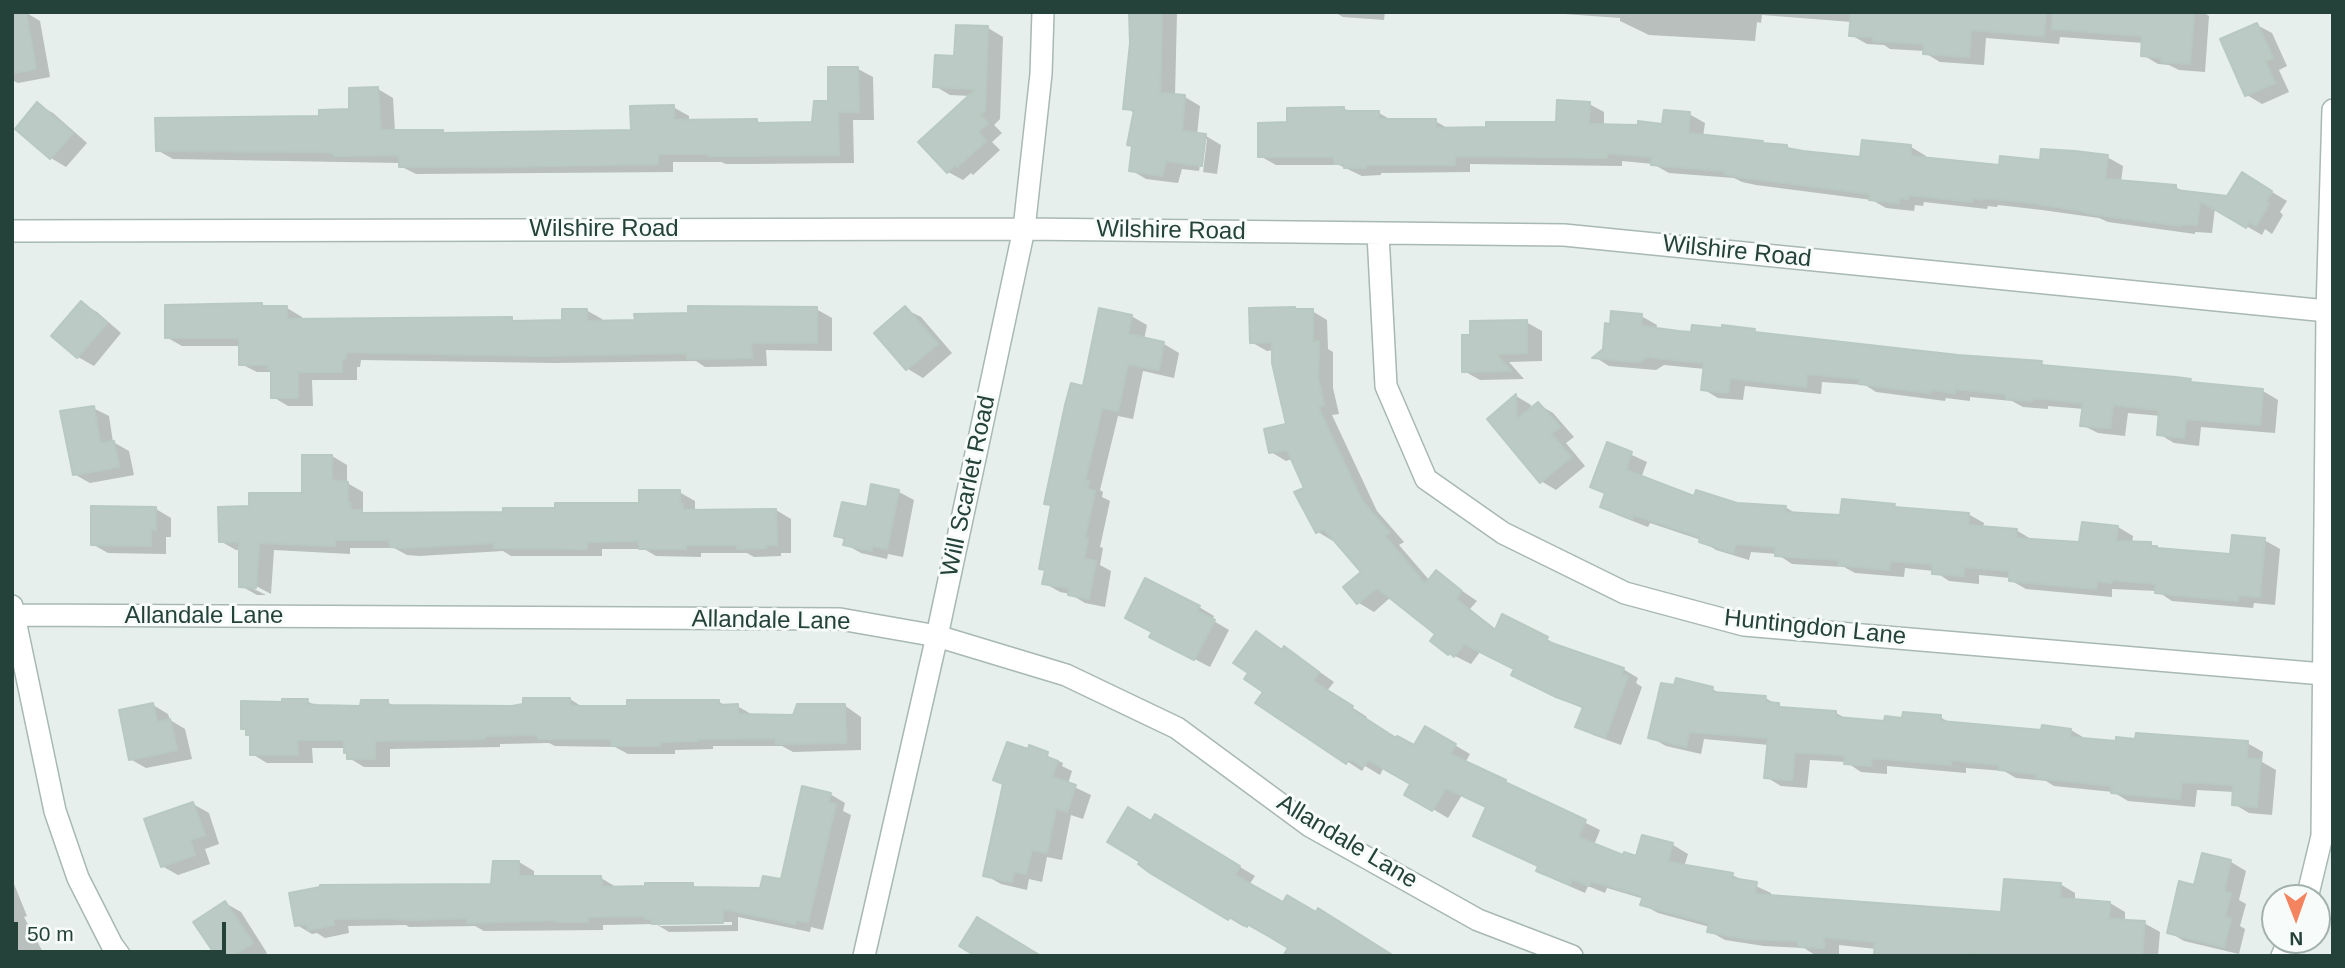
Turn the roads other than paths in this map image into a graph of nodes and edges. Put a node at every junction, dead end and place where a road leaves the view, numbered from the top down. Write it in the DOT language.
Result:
graph roads {
  1 [pos="1044,12"];
  2 [pos="2333,110"];
  3 [pos="1024,229"];
  4 [pos="12,231"];
  5 [pos="1378,234"];
  6 [pos="2327,311"];
  7 [pos="13,611"];
  8 [pos="937,636"];
  9 [pos="2323,674"];
  10 [pos="2310,884"];
  11 [pos="120,956"];
  12 [pos="864,956"];
  13 [pos="1572,956"];
  1 -- 3 [label="street, Will Scarlet Road"];
  2 -- 6 [label="street"];
  3 -- 4 [label="street, Wilshire Road"];
  3 -- 5 [label="street, Wilshire Road"];
  3 -- 8 [label="street, Will Scarlet Road"];
  5 -- 6 [label="street, Wilshire Road"];
  5 -- 9 [label="street, Huntingdon Lane"];
  6 -- 9 [label="street"];
  7 -- 8 [label="street, Allandale Lane"];
  7 -- 11 [label="street"];
  8 -- 12 [label="street, Will Scarlet Road"];
  8 -- 13 [label="street, Allandale Lane"];
  9 -- 10 [label="street"];
}
